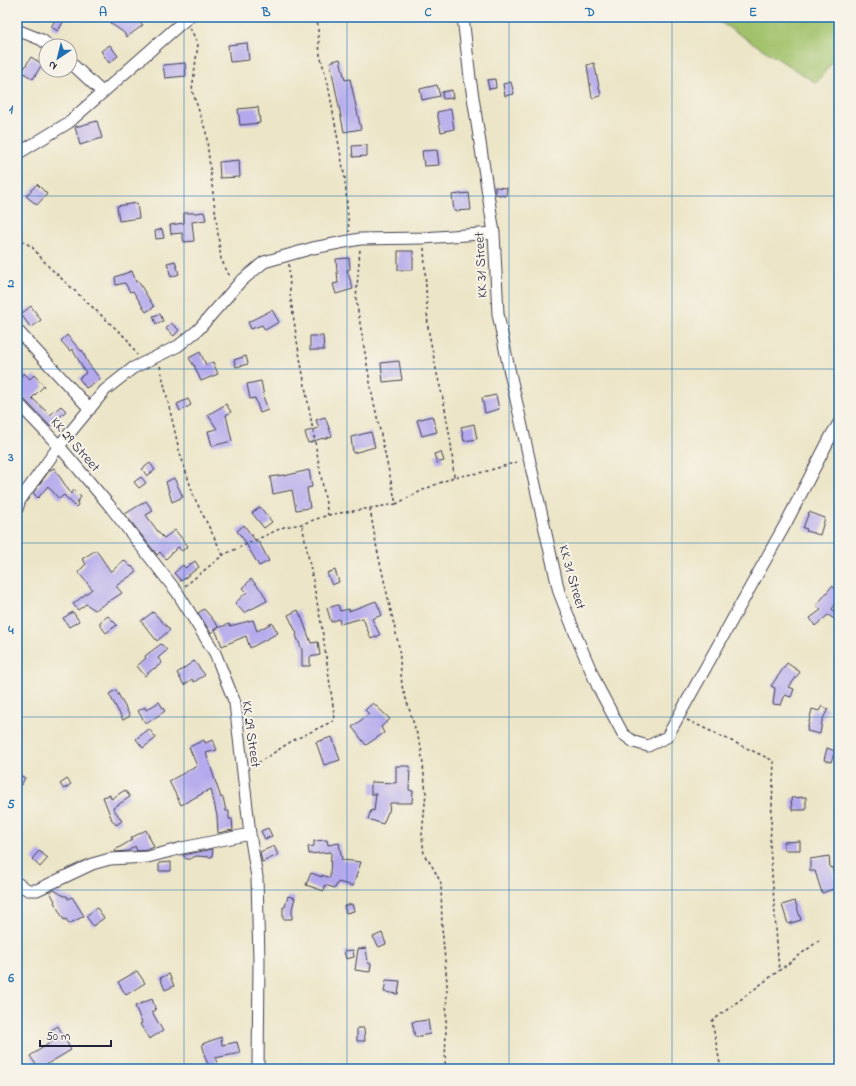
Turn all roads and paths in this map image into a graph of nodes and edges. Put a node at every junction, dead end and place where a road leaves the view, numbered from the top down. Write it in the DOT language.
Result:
graph roads {
  1 [pos="317,17"];
  2 [pos="462,17"];
  3 [pos="187,18"];
  4 [pos="17,30"];
  5 [pos="38,38"];
  6 [pos="78,70"];
  7 [pos="102,92"];
  8 [pos="17,154"];
  9 [pos="494,233"];
  10 [pos="17,237"];
  11 [pos="423,238"];
  12 [pos="355,240"];
  13 [pos="289,255"];
  14 [pos="235,288"];
  15 [pos="17,330"];
  16 [pos="158,356"];
  17 [pos="142,364"];
  18 [pos="17,402"];
  19 [pos="90,409"];
  20 [pos="839,423"];
  21 [pos="836,436"];
  22 [pos="59,446"];
  23 [pos="529,458"];
  24 [pos="454,477"];
  25 [pos="396,504"];
  26 [pos="17,508"];
  27 [pos="370,509"];
  28 [pos="328,515"];
  29 [pos="302,524"];
  30 [pos="223,554"];
  31 [pos="177,592"];
  32 [pos="679,716"];
  33 [pos="243,773"];
  34 [pos="250,834"];
  35 [pos="17,883"];
  36 [pos="821,939"];
  37 [pos="779,970"];
  38 [pos="258,1069"];
  39 [pos="445,1069"];
  40 [pos="721,1069"];
  1 -- 12 [label="path"];
  2 -- 9 [label="street, KK 31 Street"];
  3 -- 7 [label="street"];
  3 -- 14 [label="path"];
  4 -- 5 [label="street"];
  6 -- 7 [label="street"];
  7 -- 8 [label="street"];
  9 -- 11 [label="street"];
  9 -- 23 [label="street, KK 31 Street"];
  10 -- 17 [label="path"];
  11 -- 12 [label="street"];
  11 -- 24 [label="path"];
  12 -- 13 [label="street"];
  12 -- 25 [label="path"];
  13 -- 14 [label="street"];
  13 -- 28 [label="path"];
  14 -- 16 [label="street"];
  15 -- 19 [label="street"];
  16 -- 17 [label="street"];
  16 -- 30 [label="path"];
  17 -- 19 [label="street"];
  18 -- 22 [label="street, KK 29 Street"];
  19 -- 22 [label="street"];
  20 -- 21 [label="street, KK 31 Street"];
  21 -- 32 [label="street, KK 31 Street"];
  22 -- 26 [label="street"];
  22 -- 31 [label="street, KK 29 Street"];
  23 -- 24 [label="path"];
  23 -- 32 [label="street, KK 31 Street"];
  24 -- 25 [label="path"];
  25 -- 27 [label="path"];
  27 -- 28 [label="path"];
  27 -- 39 [label="path"];
  28 -- 29 [label="path"];
  29 -- 30 [label="path"];
  29 -- 33 [label="path"];
  30 -- 31 [label="path"];
  31 -- 33 [label="street, KK 29 Street"];
  32 -- 37 [label="path"];
  33 -- 34 [label="street, KK 29 Street"];
  34 -- 35 [label="street"];
  34 -- 38 [label="street, KK 29 Street"];
  36 -- 37 [label="path"];
  37 -- 40 [label="path"];
}
